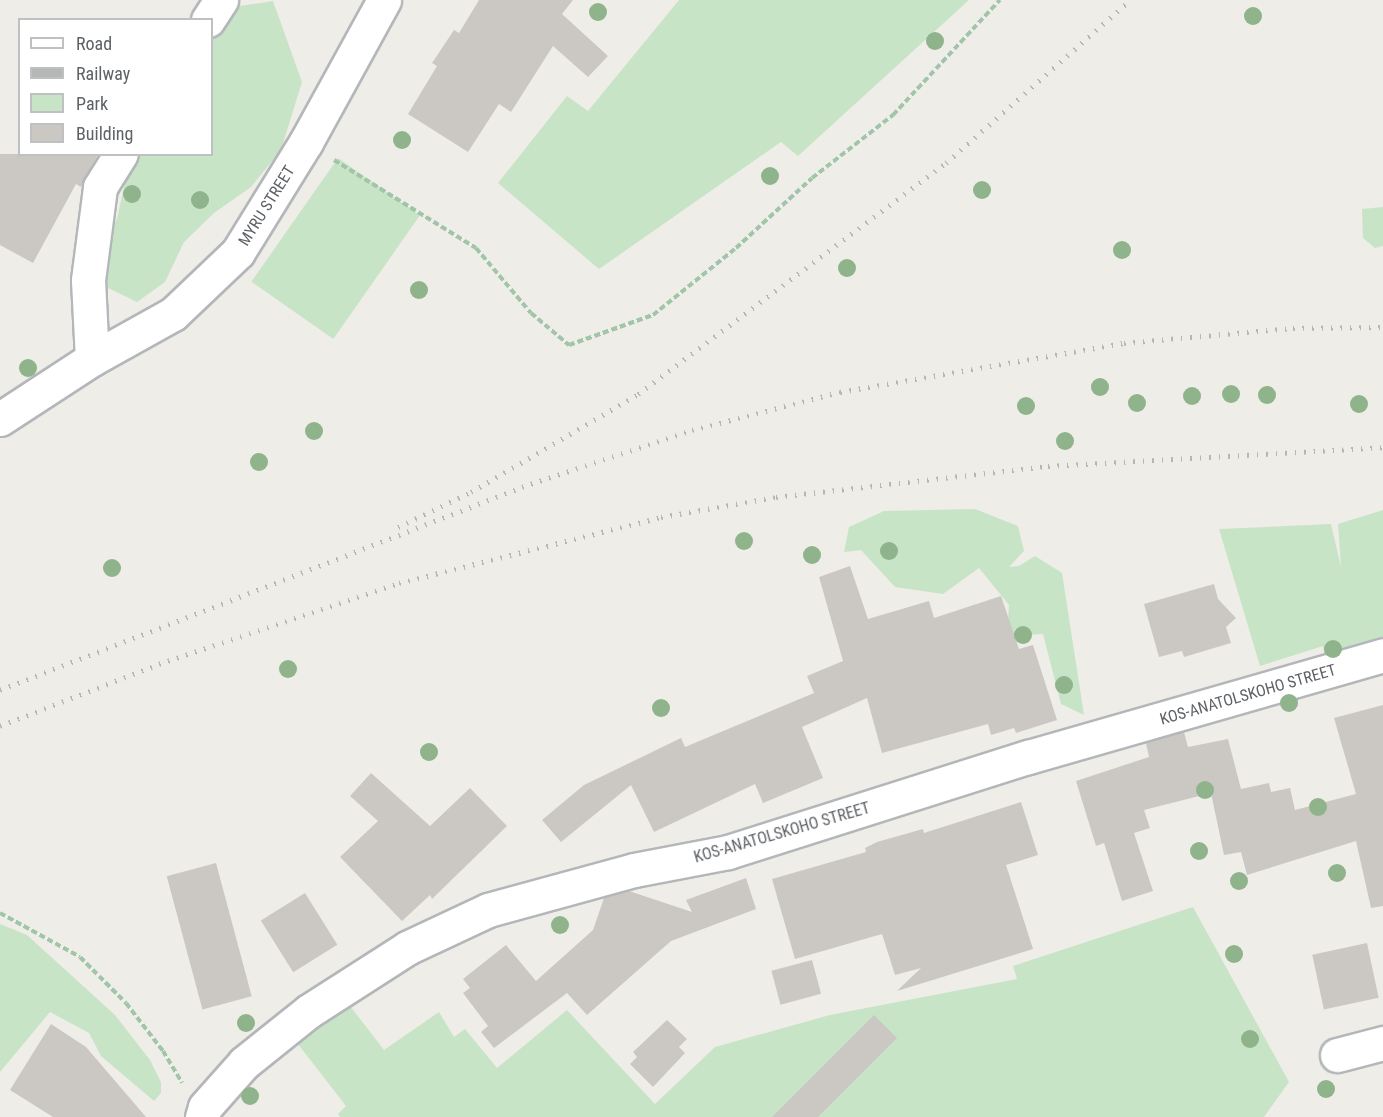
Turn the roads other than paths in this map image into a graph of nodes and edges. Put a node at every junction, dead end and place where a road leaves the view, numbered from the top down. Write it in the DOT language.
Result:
graph roads {
  1 [pos="221,0"];
  2 [pos="384,0"];
  3 [pos="209,18"];
  4 [pos="120,156"];
  5 [pos="92,359"];
  6 [pos="0,419"];
  7 [pos="1383,655"];
  8 [pos="1383,1043"];
  9 [pos="1337,1055"];
  10 [pos="204,1112"];
  1 -- 3 [label="street"];
  2 -- 5 [label="street, MYRU STREET"];
  4 -- 5 [label="street"];
  5 -- 6 [label="street, MYRU STREET"];
  7 -- 10 [label="street, KOS-ANATOLSKOHO STREET"];
  8 -- 9 [label="street"];
}
